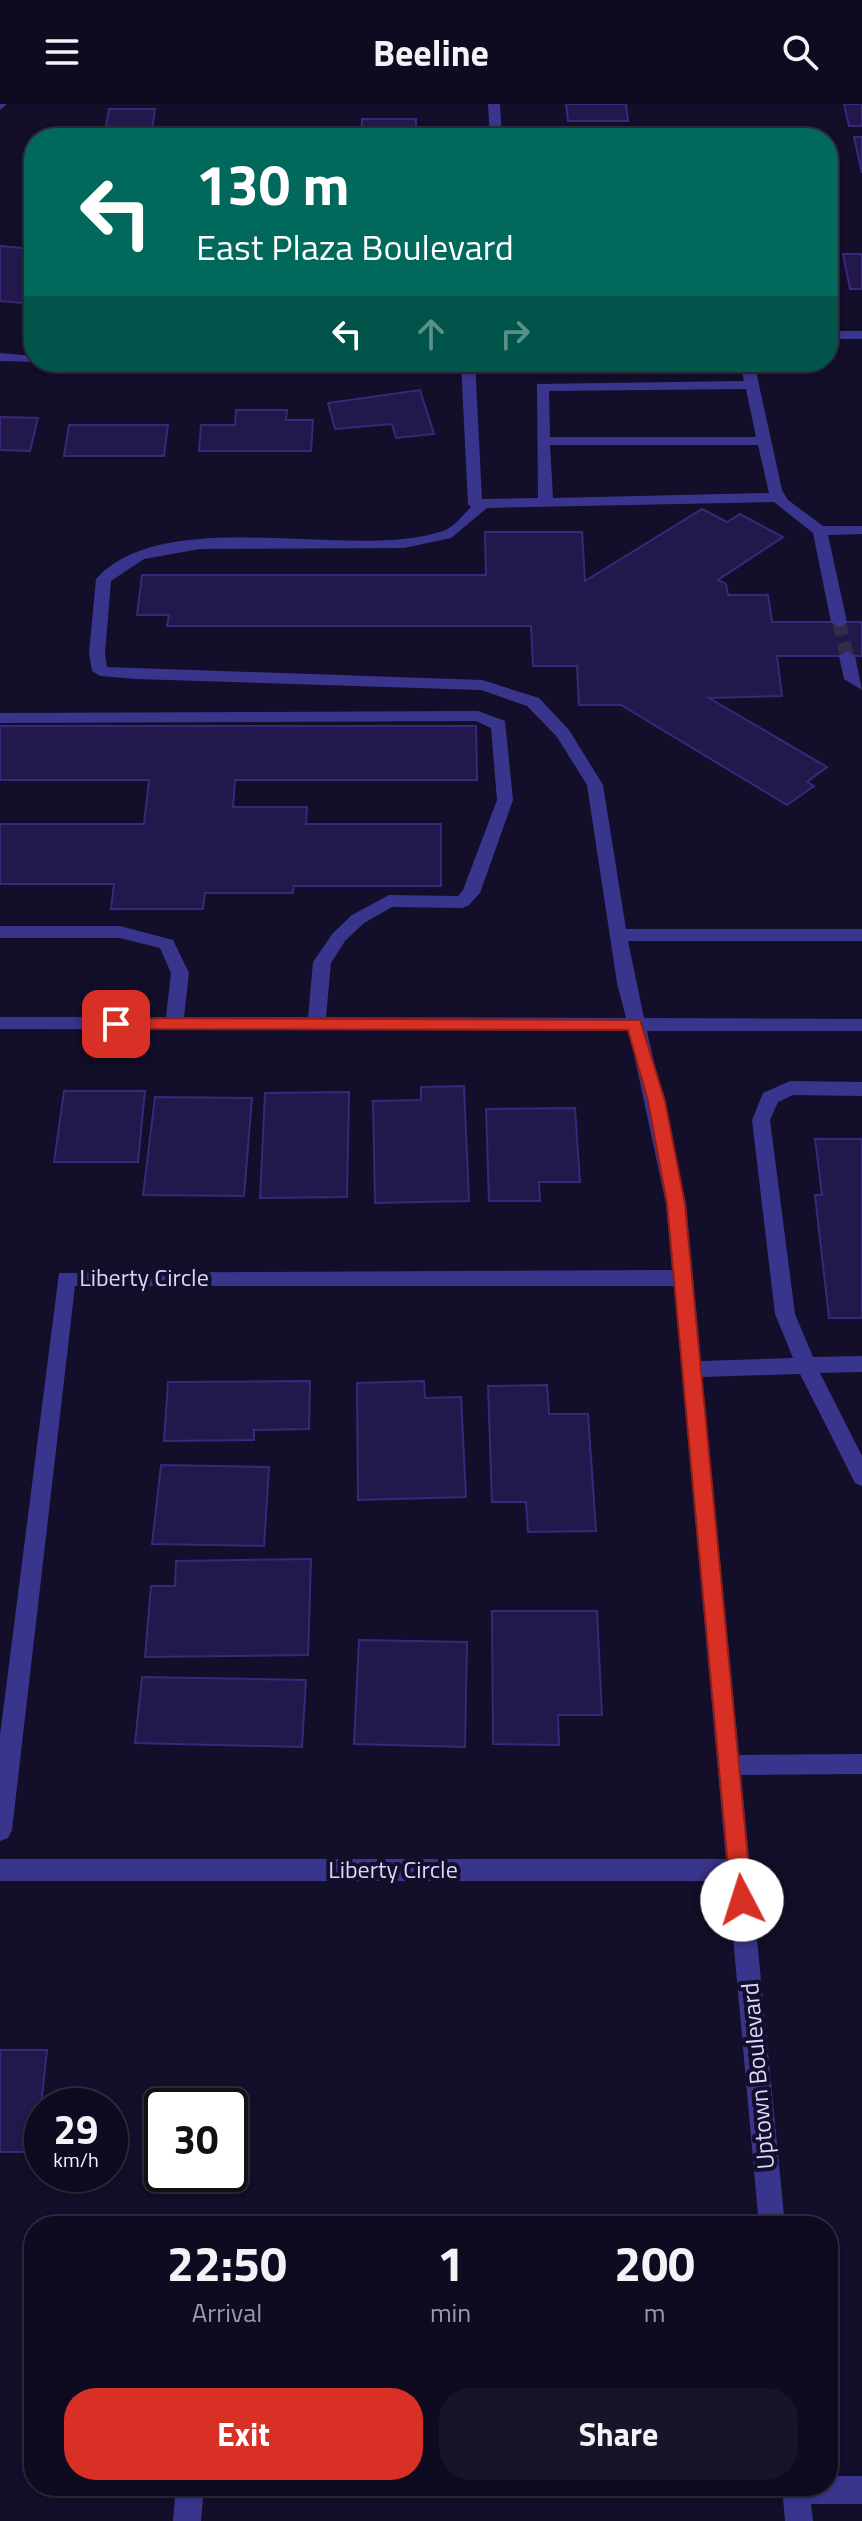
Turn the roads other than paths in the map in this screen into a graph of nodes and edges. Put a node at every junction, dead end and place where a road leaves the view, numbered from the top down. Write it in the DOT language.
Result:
graph roads {
  1 [pos="494,104"];
  2 [pos="495,128"];
  3 [pos="838,335"];
  4 [pos="862,335"];
  5 [pos="0,357"];
  6 [pos="24,359"];
  7 [pos="468,372"];
  8 [pos="749,372"];
  9 [pos="752,385"];
  10 [pos="543,441"];
  11 [pos="764,441"];
  12 [pos="779,497"];
  13 [pos="546,503"];
  14 [pos="483,504"];
  15 [pos="862,530"];
  16 [pos="820,531"];
  17 [pos="839,622"];
  18 [pos="847,656"];
  19 [pos="862,685"];
  20 [pos="0,718"];
  21 [pos="0,932"];
  22 [pos="618,935"];
  23 [pos="862,935"];
  24 [pos="0,1023"];
  25 [pos="174,1024"];
  26 [pos="316,1024"];
  27 [pos="634,1024"];
  28 [pos="862,1025"];
  29 [pos="862,1089"];
  30 [pos="683,1278"];
  31 [pos="862,1364"];
  32 [pos="806,1365"];
  33 [pos="692,1369"];
  34 [pos="862,1477"];
  35 [pos="862,1764"];
  36 [pos="729,1765"];
  37 [pos="0,1830"];
  38 [pos="0,1870"];
  39 [pos="739,1870"];
  40 [pos="771,2216"];
  41 [pos="838,2489"];
  42 [pos="862,2490"];
  43 [pos="189,2496"];
  44 [pos="797,2496"];
  45 [pos="187,2521"];
  46 [pos="799,2521"];
  1 -- 2 [label="street"];
  3 -- 4 [label="street"];
  5 -- 6 [label="street"];
  7 -- 14 [label="street"];
  8 -- 9 [label="street"];
  9 -- 10 [label="street"];
  9 -- 11 [label="street"];
  10 -- 11 [label="street"];
  10 -- 13 [label="street"];
  11 -- 12 [label="street"];
  12 -- 13 [label="street"];
  12 -- 16 [label="street"];
  13 -- 14 [label="street"];
  14 -- 22 [label="street, Uptown Boulevard"];
  15 -- 16 [label="street"];
  16 -- 17 [label="street"];
  18 -- 19 [label="street"];
  20 -- 26 [label="street"];
  21 -- 25 [label="street"];
  22 -- 23 [label="street"];
  22 -- 27 [label="street, Uptown Boulevard"];
  24 -- 25 [label="street"];
  25 -- 26 [label="street"];
  26 -- 27 [label="street"];
  27 -- 28 [label="street"];
  27 -- 30 [label="street, Uptown Boulevard"];
  29 -- 32 [label="street"];
  30 -- 33 [label="street, Uptown Boulevard"];
  30 -- 37 [label="street, Liberty Circle"];
  31 -- 32 [label="street"];
  32 -- 33 [label="street"];
  32 -- 34 [label="street"];
  33 -- 36 [label="street, Uptown Boulevard"];
  35 -- 36 [label="street"];
  36 -- 39 [label="street, Uptown Boulevard"];
  38 -- 39 [label="street, Liberty Circle"];
  39 -- 40 [label="street, Uptown Boulevard"];
  41 -- 42 [label="street"];
  43 -- 45 [label="street"];
  44 -- 46 [label="street"];
}
